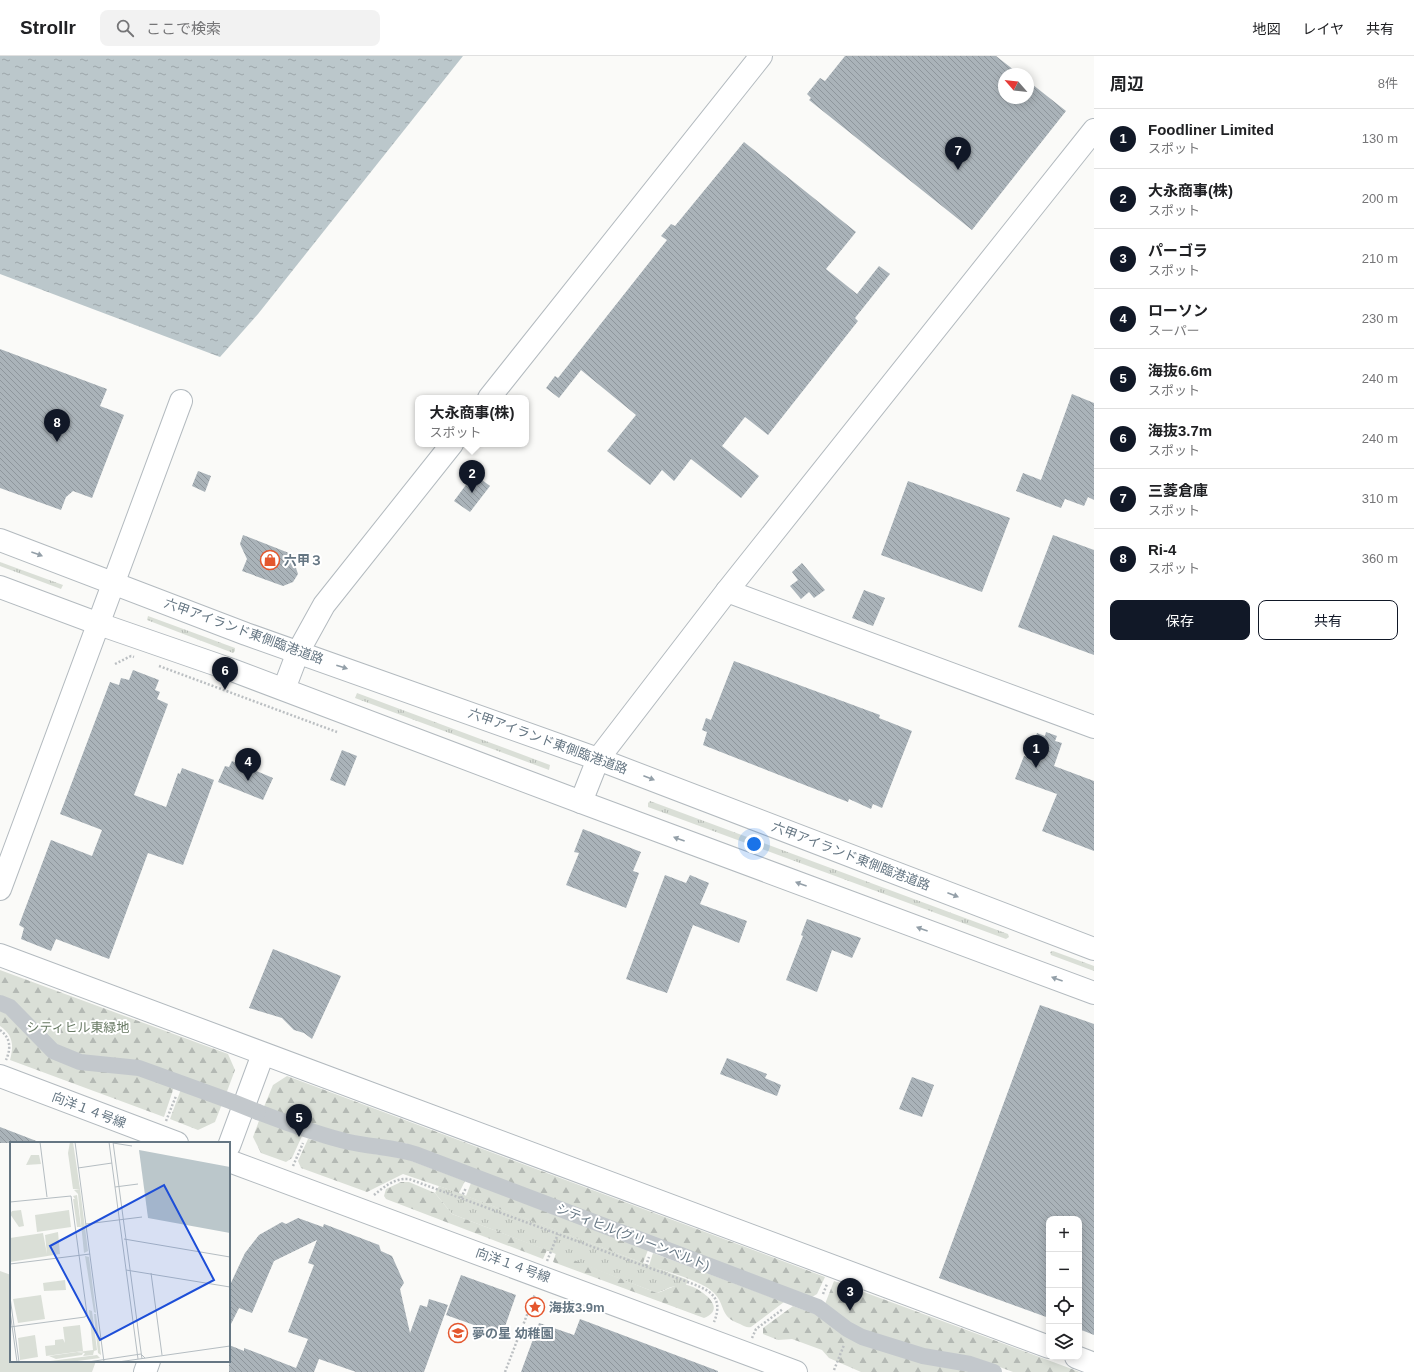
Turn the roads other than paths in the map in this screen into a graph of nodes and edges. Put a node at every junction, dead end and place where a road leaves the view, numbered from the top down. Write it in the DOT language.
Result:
graph roads {
  1 [pos="761,56"];
  2 [pos="1094,130"];
  3 [pos="491,395"];
  4 [pos="181,401"];
  5 [pos="450,447"];
  6 [pos="0,540"];
  7 [pos="114,583"];
  8 [pos="0,587"];
  9 [pos="727,591"];
  10 [pos="98,624"];
  11 [pos="298,652"];
  12 [pos="284,689"];
  13 [pos="1094,728"];
  14 [pos="598,758"];
  15 [pos="581,802"];
  16 [pos="0,889"];
  17 [pos="1094,949"];
  18 [pos="0,955"];
  19 [pos="1094,993"];
  20 [pos="0,1003"];
  21 [pos="263,1054"];
  22 [pos="2,1070"];
  23 [pos="175,1142"];
  24 [pos="230,1143"];
  25 [pos="230,1161"];
  26 [pos="1046,1346"];
  27 [pos="1082,1359"];
  28 [pos="149,1362"];
  29 [pos="1094,1364"];
  30 [pos="145,1372"];
  31 [pos="796,1372"];
  32 [pos="994,1372"];
  1 -- 3 [label="street"];
  2 -- 9 [label="street"];
  4 -- 7 [label="street"];
  5 -- 11 [label="street"];
  6 -- 7 [label="street, 六甲アイランド東側臨港道路, one-way"];
  7 -- 10 [label="street"];
  7 -- 11 [label="street, 六甲アイランド東側臨港道路"];
  8 -- 10 [label="street"];
  9 -- 13 [label="street"];
  9 -- 14 [label="street"];
  10 -- 12 [label="street"];
  10 -- 16 [label="street"];
  11 -- 12 [label="street"];
  11 -- 14 [label="street, 六甲アイランド東側臨港道路, one-way"];
  12 -- 15 [label="street"];
  14 -- 15 [label="street"];
  14 -- 17 [label="street, 六甲アイランド東側臨港道路, one-way"];
  19 -- 15 [label="street, one-way"];
  18 -- 21 [label="street"];
  20 -- 32 [label="street, シティヒル(グリーンベルト), bridge"];
  21 -- 24 [label="street"];
  21 -- 26 [label="street"];
  22 -- 23 [label="street, 向洋１４号線"];
  25 -- 31 [label="street, 向洋１４号線"];
  27 -- 29 [label="street"];
  28 -- 30 [label="street"];
}
